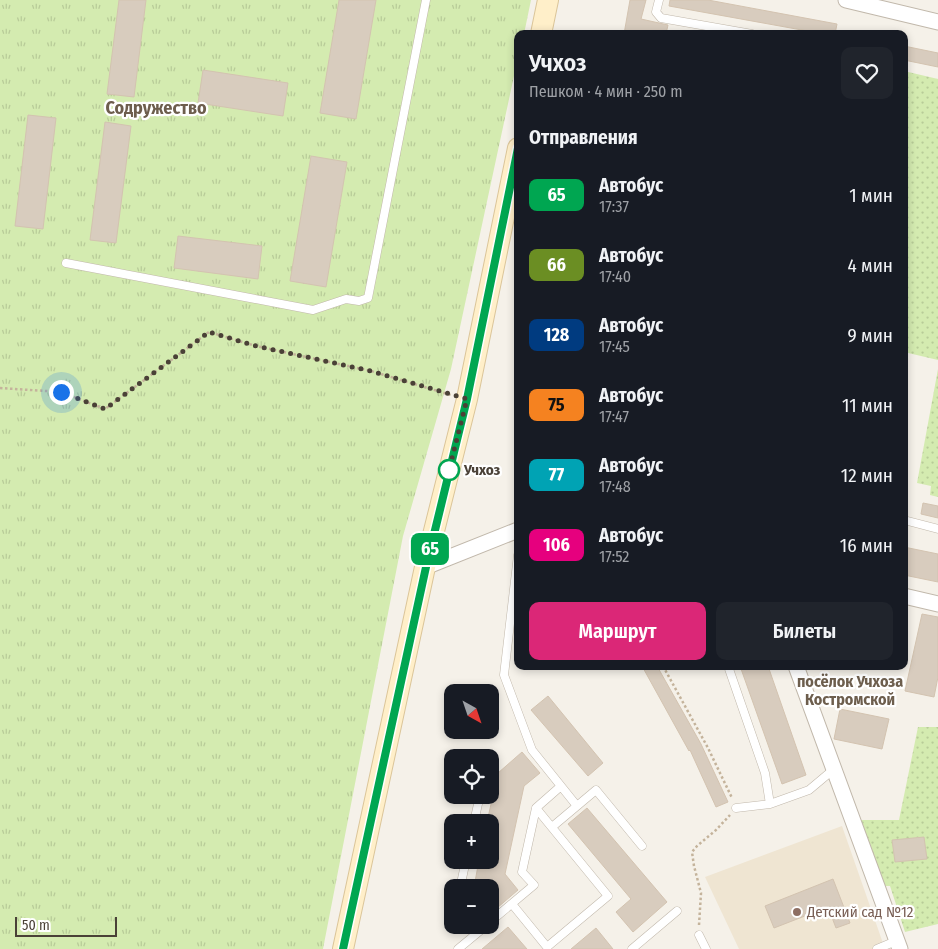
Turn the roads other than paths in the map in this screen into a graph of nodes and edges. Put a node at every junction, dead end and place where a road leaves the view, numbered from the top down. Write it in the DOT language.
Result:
graph roads {
  1 [pos="426,0"];
  2 [pos="548,0"];
  3 [pos="659,0"];
  4 [pos="846,0"];
  5 [pos="938,22"];
  6 [pos="542,30"];
  7 [pos="729,30"];
  8 [pos="514,168"];
  9 [pos="66,263"];
  10 [pos="908,521"];
  11 [pos="938,529"];
  12 [pos="514,532"];
  13 [pos="426,567"];
  14 [pos="514,589"];
  15 [pos="908,597"];
  16 [pos="938,604"];
  17 [pos="729,670"];
  18 [pos="797,670"];
  19 [pos="834,770"];
  20 [pos="561,786"];
  21 [pos="770,804"];
  22 [pos="577,806"];
  23 [pos="536,808"];
  24 [pos="736,808"];
  25 [pos="552,827"];
  26 [pos="642,846"];
  27 [pos="512,904"];
  28 [pos="678,911"];
  29 [pos="499,915"];
  30 [pos="475,934"];
  31 [pos="700,935"];
  32 [pos="467,941"];
  33 [pos="898,945"];
  34 [pos="343,949"];
  35 [pos="458,949"];
  36 [pos="473,949"];
  37 [pos="632,949"];
  38 [pos="706,949"];
  39 [pos="877,949"];
  1 -- 9 [label="lane"];
  2 -- 6 [label="main road"];
  3 -- 7 [label="lane"];
  4 -- 5 [label="street"];
  8 -- 13 [label="main road"];
  10 -- 11 [label="lane"];
  12 -- 13 [label="street"];
  13 -- 34 [label="main road"];
  14 -- 20 [label="lane"];
  15 -- 16 [label="street"];
  17 -- 21 [label="lane"];
  18 -- 19 [label="street"];
  19 -- 21 [label="lane"];
  19 -- 33 [label="street"];
  20 -- 22 [label="lane"];
  20 -- 23 [label="lane"];
  21 -- 24 [label="lane"];
  22 -- 25 [label="lane"];
  22 -- 26 [label="lane"];
  23 -- 25 [label="lane"];
  23 -- 27 [label="lane"];
  25 -- 27 [label="lane"];
  27 -- 29 [label="lane"];
  28 -- 37 [label="lane"];
  30 -- 32 [label="lane"];
  31 -- 38 [label="lane"];
  32 -- 35 [label="lane"];
  32 -- 36 [label="lane"];
  33 -- 39 [label="lane"];
}
